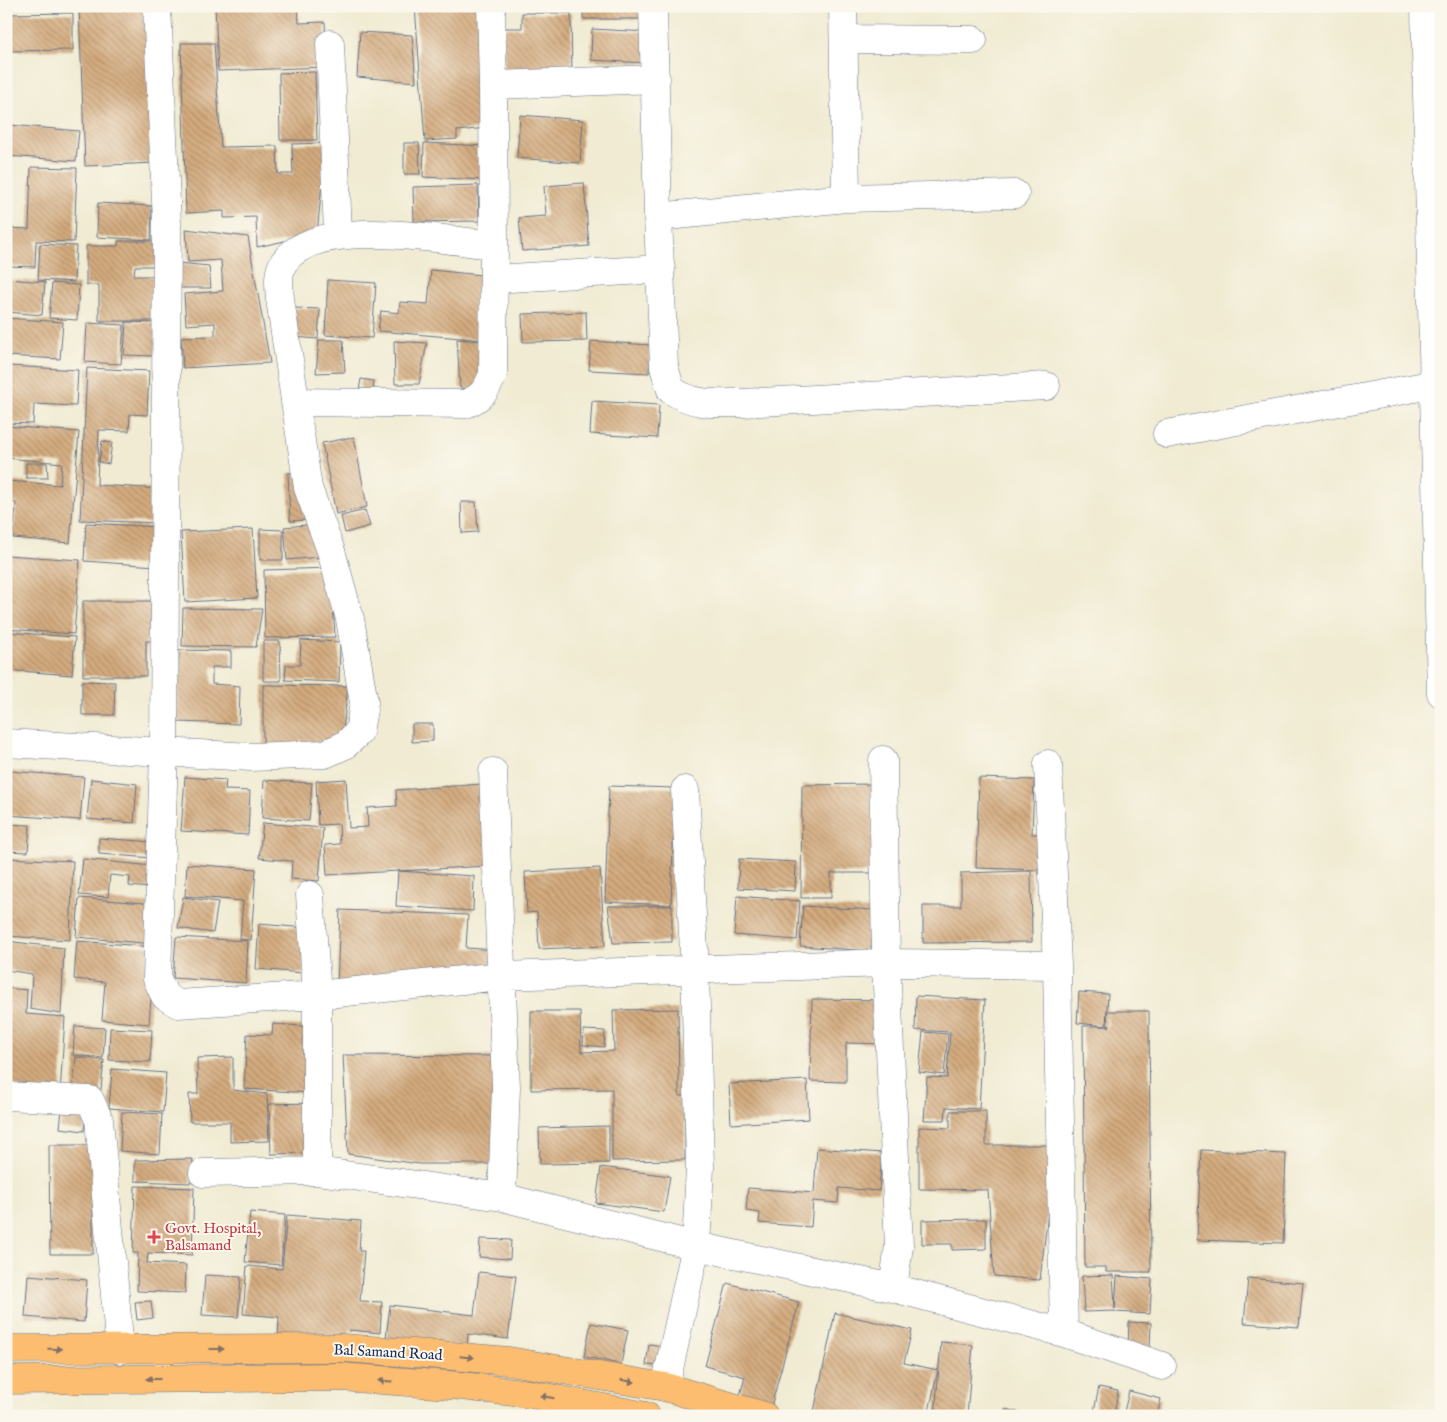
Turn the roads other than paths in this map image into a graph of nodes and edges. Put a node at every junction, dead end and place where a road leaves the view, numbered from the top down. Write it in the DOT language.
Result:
graph roads {
  1 [pos="157,6"];
  2 [pos="491,6"];
  3 [pos="653,6"];
  4 [pos="843,6"];
  5 [pos="1424,6"];
  6 [pos="844,39"];
  7 [pos="973,40"];
  8 [pos="330,44"];
  9 [pos="656,79"];
  10 [pos="493,85"];
  11 [pos="1015,194"];
  12 [pos="846,198"];
  13 [pos="658,217"];
  14 [pos="338,234"];
  15 [pos="494,245"];
  16 [pos="661,269"];
  17 [pos="494,279"];
  18 [pos="1438,383"];
  19 [pos="1046,386"];
  20 [pos="294,402"];
  21 [pos="1167,434"];
  22 [pos="1441,693"];
  23 [pos="6,743"];
  24 [pos="164,752"];
  25 [pos="883,760"];
  26 [pos="1048,764"];
  27 [pos="493,772"];
  28 [pos="685,790"];
  29 [pos="310,895"];
  30 [pos="886,963"];
  31 [pos="1057,965"];
  32 [pos="695,970"];
  33 [pos="501,976"];
  34 [pos="317,995"];
  35 [pos="6,1096"];
  36 [pos="317,1171"];
  37 [pos="204,1173"];
  38 [pos="502,1197"];
  39 [pos="696,1246"];
  40 [pos="893,1288"];
  41 [pos="1064,1333"];
  42 [pos="343,1348"];
  43 [pos="6,1349"];
  44 [pos="120,1350"];
  45 [pos="1162,1366"];
  46 [pos="341,1377"];
  47 [pos="6,1380"];
  48 [pos="665,1387"];
  49 [pos="646,1416"];
  50 [pos="764,1416"];
  1 -- 24 [label="street"];
  2 -- 10 [label="street"];
  3 -- 9 [label="street"];
  4 -- 6 [label="street"];
  5 -- 18 [label="street"];
  6 -- 7 [label="street"];
  6 -- 12 [label="street"];
  8 -- 14 [label="street"];
  9 -- 10 [label="street"];
  9 -- 13 [label="street"];
  10 -- 15 [label="street"];
  11 -- 12 [label="street"];
  12 -- 13 [label="street"];
  13 -- 16 [label="street"];
  14 -- 15 [label="street"];
  14 -- 20 [label="street"];
  15 -- 17 [label="street"];
  16 -- 17 [label="street"];
  16 -- 19 [label="street"];
  17 -- 20 [label="street"];
  18 -- 21 [label="street"];
  18 -- 22 [label="street"];
  20 -- 24 [label="street"];
  23 -- 24 [label="street"];
  24 -- 34 [label="street"];
  25 -- 30 [label="street"];
  26 -- 31 [label="street"];
  27 -- 33 [label="street"];
  28 -- 32 [label="street"];
  29 -- 34 [label="street"];
  30 -- 31 [label="street"];
  30 -- 32 [label="street"];
  30 -- 40 [label="street"];
  31 -- 41 [label="street"];
  32 -- 33 [label="street"];
  32 -- 39 [label="street"];
  33 -- 34 [label="street"];
  33 -- 38 [label="street"];
  34 -- 36 [label="street"];
  35 -- 44 [label="street"];
  36 -- 37 [label="street"];
  36 -- 38 [label="street"];
  38 -- 39 [label="street"];
  39 -- 40 [label="street"];
  39 -- 48 [label="street"];
  40 -- 41 [label="street"];
  41 -- 45 [label="street"];
  44 -- 42 [label="main road, Bal Samand Road, one-way"];
  42 -- 46 [label="street"];
  42 -- 48 [label="main road, Bal Samand Road, one-way"];
  43 -- 44 [label="main road, Bal Samand Road, one-way"];
  46 -- 47 [label="main road, Bal Samand Road, one-way"];
  49 -- 46 [label="main road, Bal Samand Road, one-way"];
  48 -- 50 [label="main road, Bal Samand Road"];
}
